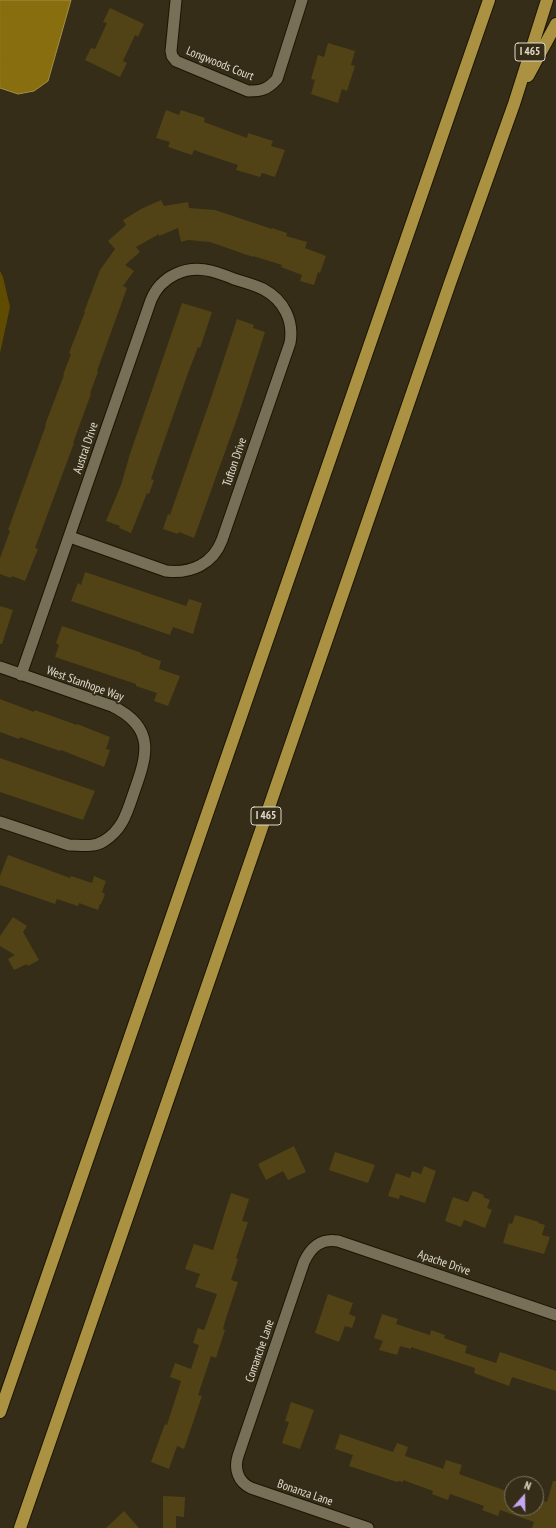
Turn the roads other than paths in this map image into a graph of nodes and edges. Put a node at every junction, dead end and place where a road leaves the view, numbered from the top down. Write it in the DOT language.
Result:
graph roads {
  1 [pos="176,0"];
  2 [pos="302,0"];
  3 [pos="547,0"];
  4 [pos="488,2"];
  5 [pos="556,24"];
  6 [pos="514,104"];
  7 [pos="211,271"];
  8 [pos="70,537"];
  9 [pos="0,668"];
  10 [pos="21,675"];
  11 [pos="0,822"];
  12 [pos="323,1241"];
  13 [pos="556,1315"];
  14 [pos="0,1412"];
  15 [pos="239,1477"];
  16 [pos="20,1528"];
  17 [pos="368,1528"];
  1 -- 2 [label="street, Longwoods Court"];
  3 -- 6 [label="highway, I 465"];
  4 -- 14 [label="highway"];
  5 -- 6 [label="highway"];
  6 -- 16 [label="highway, I 465"];
  7 -- 8 [label="street, Austral Drive"];
  7 -- 8 [label="street, Tufton Drive"];
  8 -- 10 [label="street, Austral Drive"];
  9 -- 10 [label="street, West Stanhope Way"];
  10 -- 11 [label="street, West Stanhope Way"];
  12 -- 13 [label="street, Apache Drive"];
  12 -- 15 [label="street, Comanche Lane"];
  15 -- 17 [label="street, Bonanza Lane"];
}
